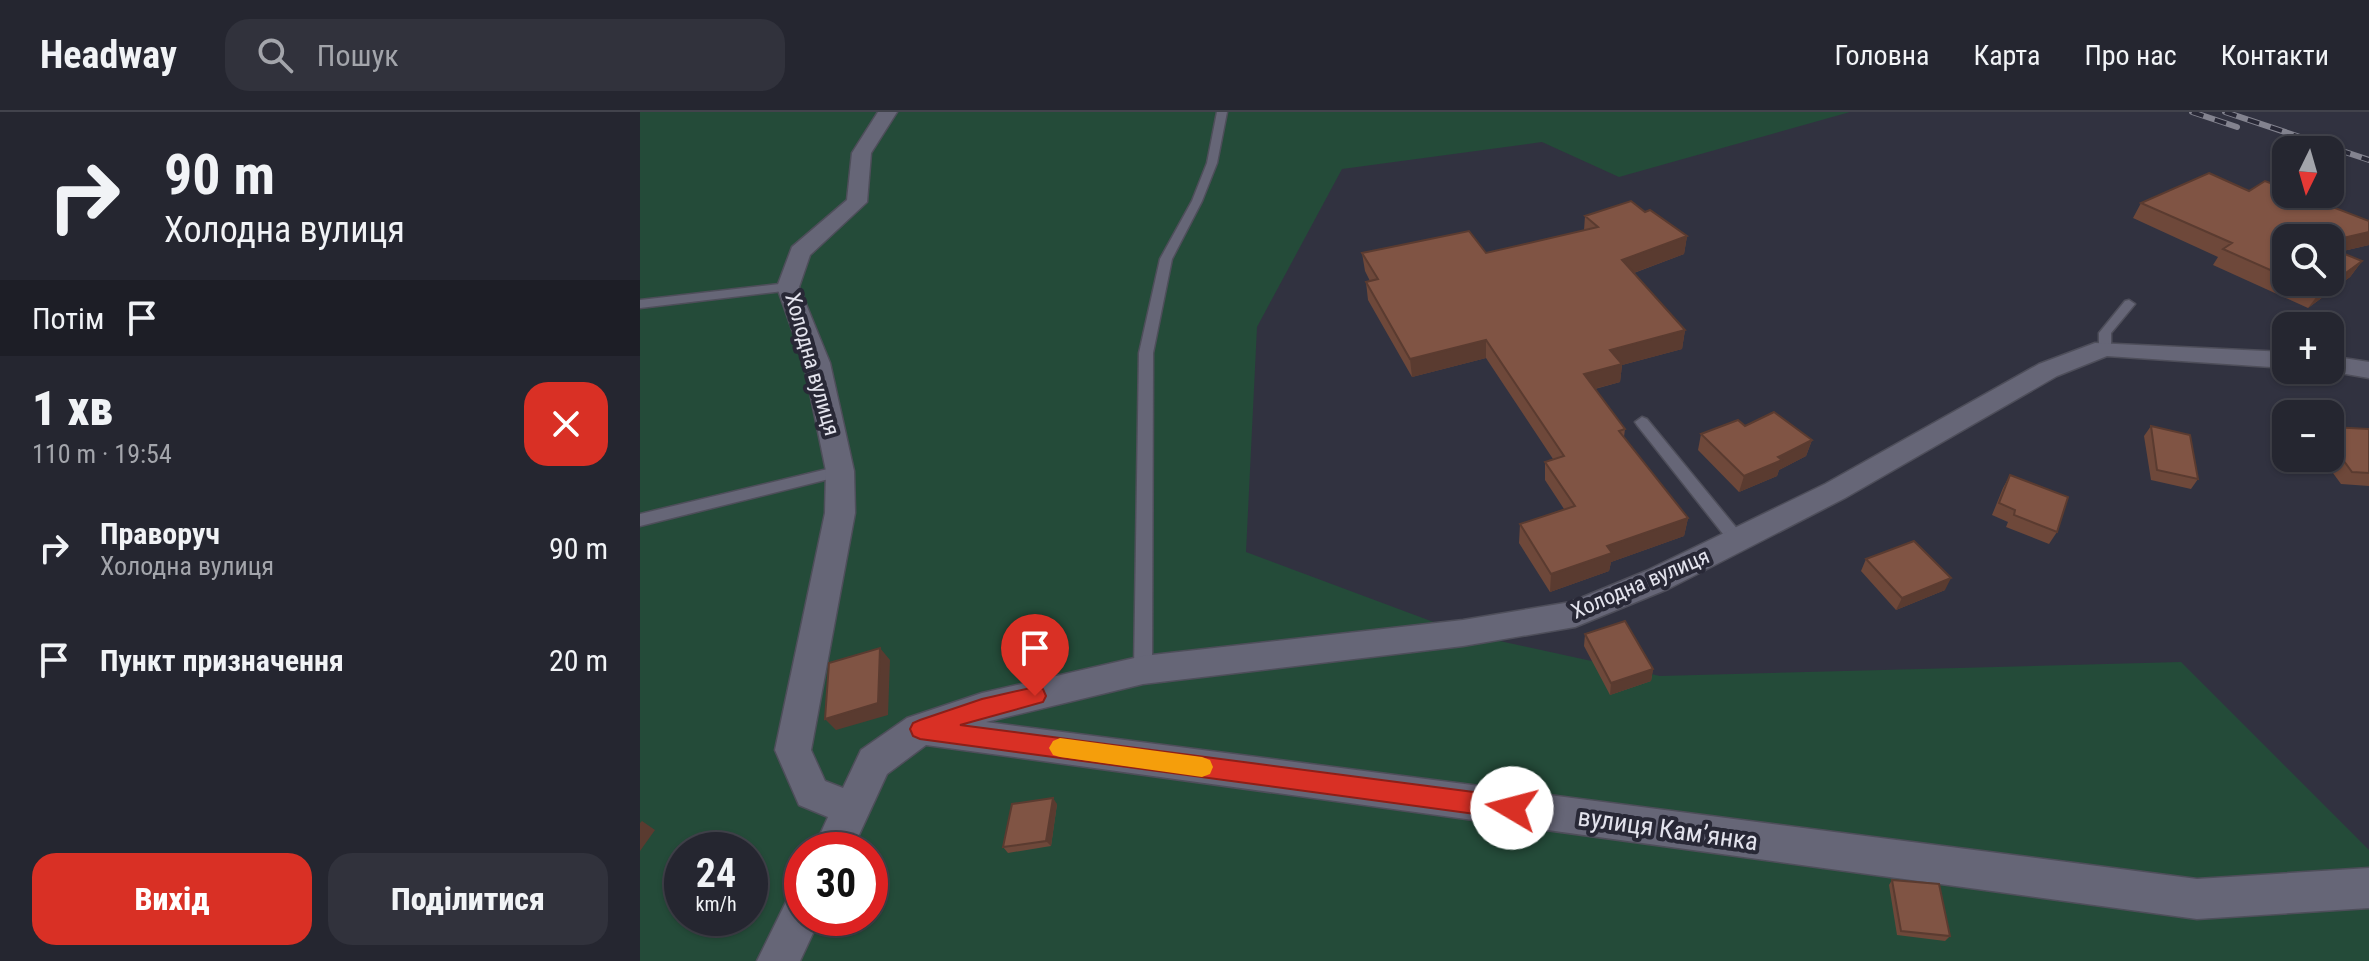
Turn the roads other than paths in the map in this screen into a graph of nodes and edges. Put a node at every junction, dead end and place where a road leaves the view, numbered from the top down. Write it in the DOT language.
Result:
graph roads {
  1 [pos="888,112"];
  2 [pos="1222,112"];
  3 [pos="788,287"];
  4 [pos="640,304"];
  5 [pos="2129,304"];
  6 [pos="2104,348"];
  7 [pos="2272,359"];
  8 [pos="2344,366"];
  9 [pos="2369,370"];
  10 [pos="1642,422"];
  11 [pos="840,471"];
  12 [pos="640,520"];
  13 [pos="1737,540"];
  14 [pos="1143,670"];
  15 [pos="920,729"];
  16 [pos="851,809"];
  17 [pos="840,832"];
  18 [pos="2369,888"];
  19 [pos="790,936"];
  20 [pos="778,961"];
  1 -- 3 [label="street, Холодна вулиця"];
  2 -- 14 [label="lane"];
  3 -- 4 [label="lane"];
  3 -- 11 [label="street, Холодна вулиця"];
  5 -- 6 [label="lane"];
  6 -- 7 [label="street, Холодна вулиця"];
  6 -- 13 [label="street, Холодна вулиця"];
  8 -- 9 [label="street"];
  10 -- 13 [label="lane"];
  11 -- 12 [label="lane"];
  11 -- 16 [label="street, Холодна вулиця"];
  13 -- 14 [label="street, Холодна вулиця"];
  14 -- 15 [label="street, Холодна вулиця"];
  15 -- 16 [label="street, Холодна вулиця"];
  15 -- 18 [label="street, вулиця Камʼянка"];
  16 -- 17 [label="street, Холодна вулиця"];
  19 -- 20 [label="street"];
}
